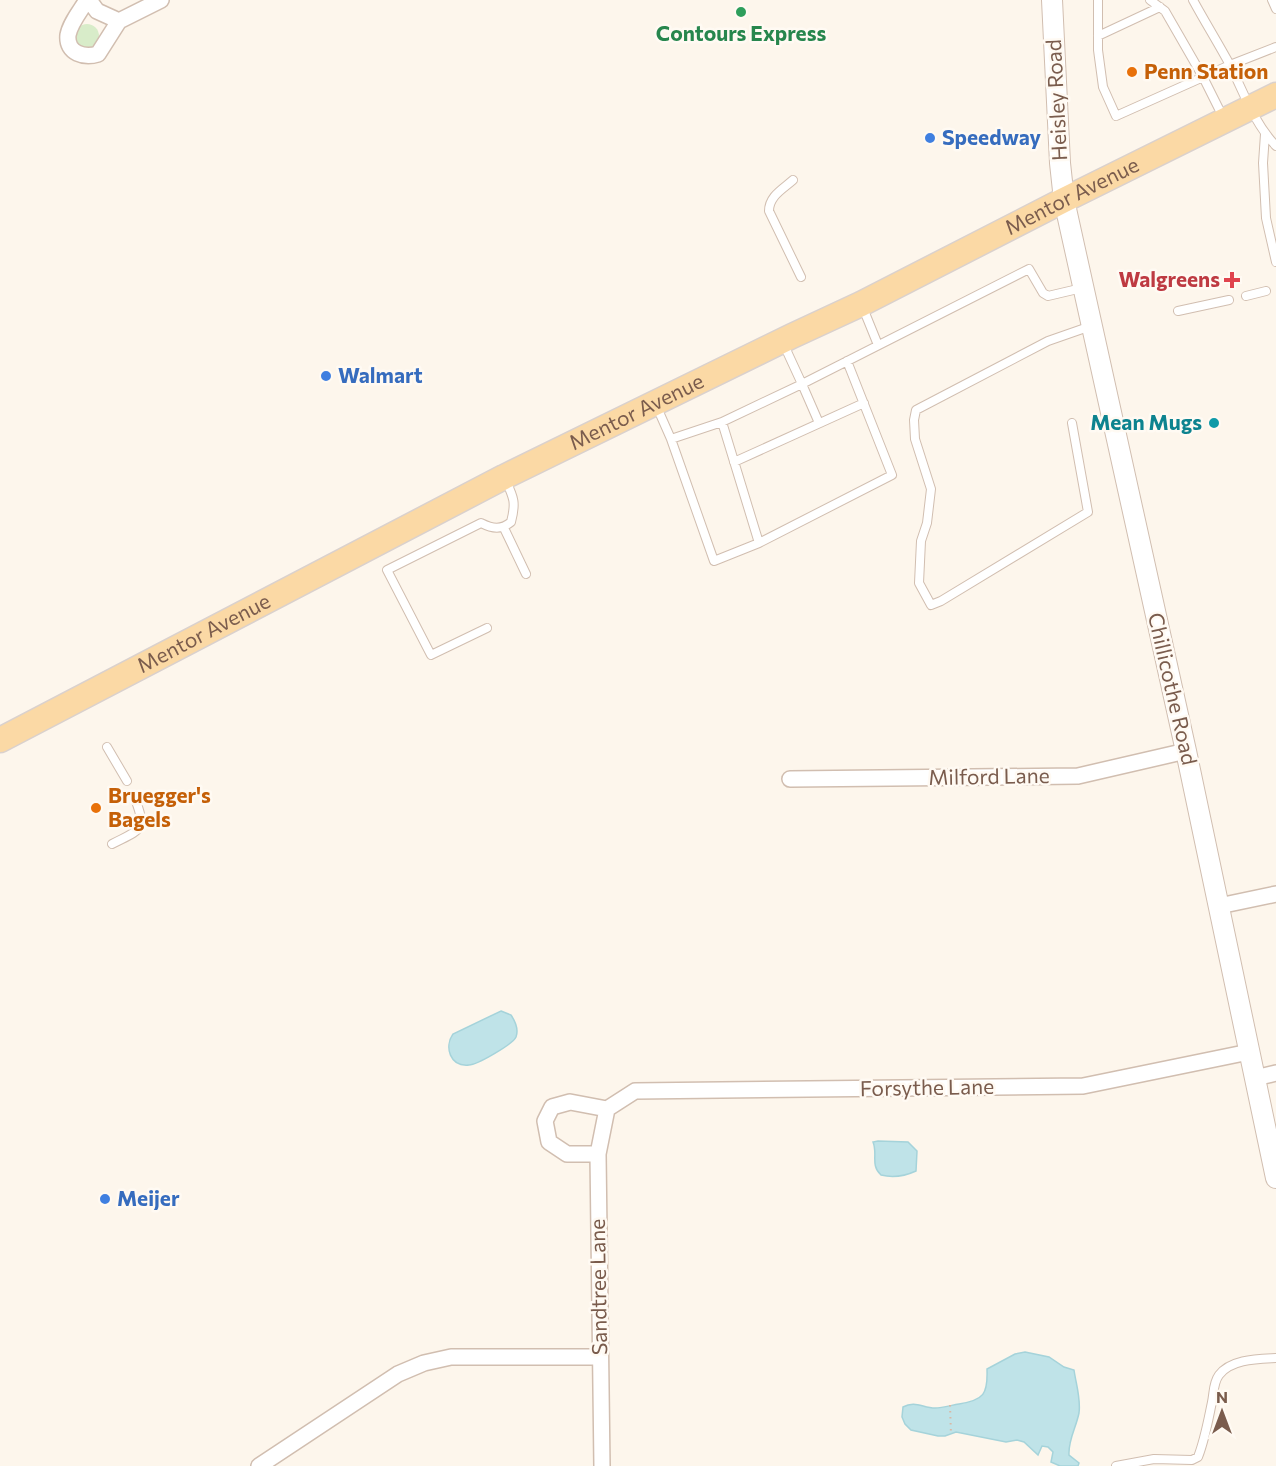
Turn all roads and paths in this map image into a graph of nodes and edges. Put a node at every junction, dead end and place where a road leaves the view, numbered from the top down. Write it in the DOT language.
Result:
graph roads {
  1 [pos="88,0"];
  2 [pos="161,0"];
  3 [pos="1052,0"];
  4 [pos="1098,0"];
  5 [pos="1150,0"];
  6 [pos="1193,0"];
  7 [pos="1272,0"];
  8 [pos="1161,7"];
  9 [pos="1276,9"];
  10 [pos="119,21"];
  11 [pos="1098,36"];
  12 [pos="1276,47"];
  13 [pos="1230,65"];
  14 [pos="1203,77"];
  15 [pos="1276,96"];
  16 [pos="1250,108"];
  17 [pos="1225,121"];
  18 [pos="1265,134"];
  19 [pos="1276,146"];
  20 [pos="793,180"];
  21 [pos="1064,200"];
  22 [pos="1276,262"];
  23 [pos="801,277"];
  24 [pos="1083,288"];
  25 [pos="1266,291"];
  26 [pos="1246,296"];
  27 [pos="1229,300"];
  28 [pos="861,304"];
  29 [pos="1178,311"];
  30 [pos="1090,326"];
  31 [pos="782,341"];
  32 [pos="878,345"];
  33 [pos="847,361"];
  34 [pos="802,384"];
  35 [pos="864,403"];
  36 [pos="656,404"];
  37 [pos="722,422"];
  38 [pos="819,423"];
  39 [pos="1072,423"];
  40 [pos="671,439"];
  41 [pos="734,462"];
  42 [pos="504,477"];
  43 [pos="504,528"];
  44 [pos="759,543"];
  45 [pos="526,574"];
  46 [pos="487,628"];
  47 [pos="0,740"];
  48 [pos="106,747"];
  49 [pos="1186,751"];
  50 [pos="790,779"];
  51 [pos="127,781"];
  52 [pos="135,799"];
  53 [pos="112,844"];
  54 [pos="1276,894"];
  55 [pos="1219,906"];
  56 [pos="1249,1052"];
  57 [pos="1276,1073"];
  58 [pos="1255,1078"];
  59 [pos="607,1109"];
  60 [pos="598,1154"];
  61 [pos="1276,1178"];
  62 [pos="600,1357"];
  63 [pos="1276,1358"];
  64 [pos="950,1406"];
  65 [pos="951,1434"];
  66 [pos="259,1466"];
  67 [pos="602,1466"];
  68 [pos="1116,1466"];
  1 -- 10 [label="street"];
  1 -- 10 [label="street"];
  2 -- 10 [label="street"];
  3 -- 21 [label="street, Heisley Road"];
  4 -- 11 [label="lane"];
  5 -- 8 [label="lane"];
  6 -- 13 [label="lane"];
  7 -- 9 [label="lane"];
  8 -- 11 [label="lane"];
  8 -- 14 [label="lane"];
  11 -- 14 [label="lane"];
  12 -- 13 [label="lane"];
  13 -- 14 [label="lane"];
  13 -- 16 [label="lane"];
  14 -- 17 [label="lane"];
  15 -- 16 [label="main road, Mentor Avenue"];
  16 -- 17 [label="main road, Mentor Avenue"];
  16 -- 18 [label="lane"];
  17 -- 21 [label="main road, Mentor Avenue"];
  18 -- 19 [label="lane"];
  18 -- 22 [label="lane"];
  20 -- 23 [label="lane"];
  21 -- 24 [label="street, Chillicothe Road"];
  21 -- 28 [label="main road, Mentor Avenue"];
  24 -- 30 [label="street, Chillicothe Road"];
  24 -- 32 [label="lane"];
  25 -- 26 [label="lane"];
  27 -- 29 [label="lane"];
  28 -- 31 [label="main road, Mentor Avenue"];
  28 -- 32 [label="lane"];
  30 -- 39 [label="lane"];
  30 -- 49 [label="street, Chillicothe Road"];
  31 -- 34 [label="lane"];
  31 -- 36 [label="main road, Mentor Avenue"];
  32 -- 33 [label="lane"];
  33 -- 34 [label="lane"];
  33 -- 35 [label="lane"];
  34 -- 37 [label="lane"];
  34 -- 38 [label="lane"];
  35 -- 38 [label="lane"];
  35 -- 44 [label="lane"];
  36 -- 40 [label="lane"];
  36 -- 42 [label="main road, Mentor Avenue"];
  37 -- 40 [label="lane"];
  37 -- 41 [label="lane"];
  38 -- 41 [label="lane"];
  40 -- 44 [label="lane"];
  41 -- 44 [label="lane"];
  42 -- 43 [label="lane"];
  42 -- 47 [label="main road, Mentor Avenue"];
  43 -- 45 [label="lane"];
  43 -- 46 [label="lane"];
  48 -- 51 [label="lane"];
  49 -- 50 [label="street, Milford Lane"];
  49 -- 55 [label="street, Chillicothe Road"];
  52 -- 53 [label="lane"];
  54 -- 55 [label="street"];
  55 -- 56 [label="street, Chillicothe Road"];
  56 -- 58 [label="street, Chillicothe Road"];
  56 -- 59 [label="street, Forsythe Lane"];
  57 -- 58 [label="street"];
  58 -- 61 [label="street, Chillicothe Road"];
  59 -- 60 [label="street, Sandtree Lane"];
  59 -- 60 [label="street"];
  60 -- 62 [label="street, Sandtree Lane"];
  62 -- 66 [label="street"];
  62 -- 67 [label="street, Sandtree Lane"];
  63 -- 68 [label="lane"];
  64 -- 65 [label="path"];
}
